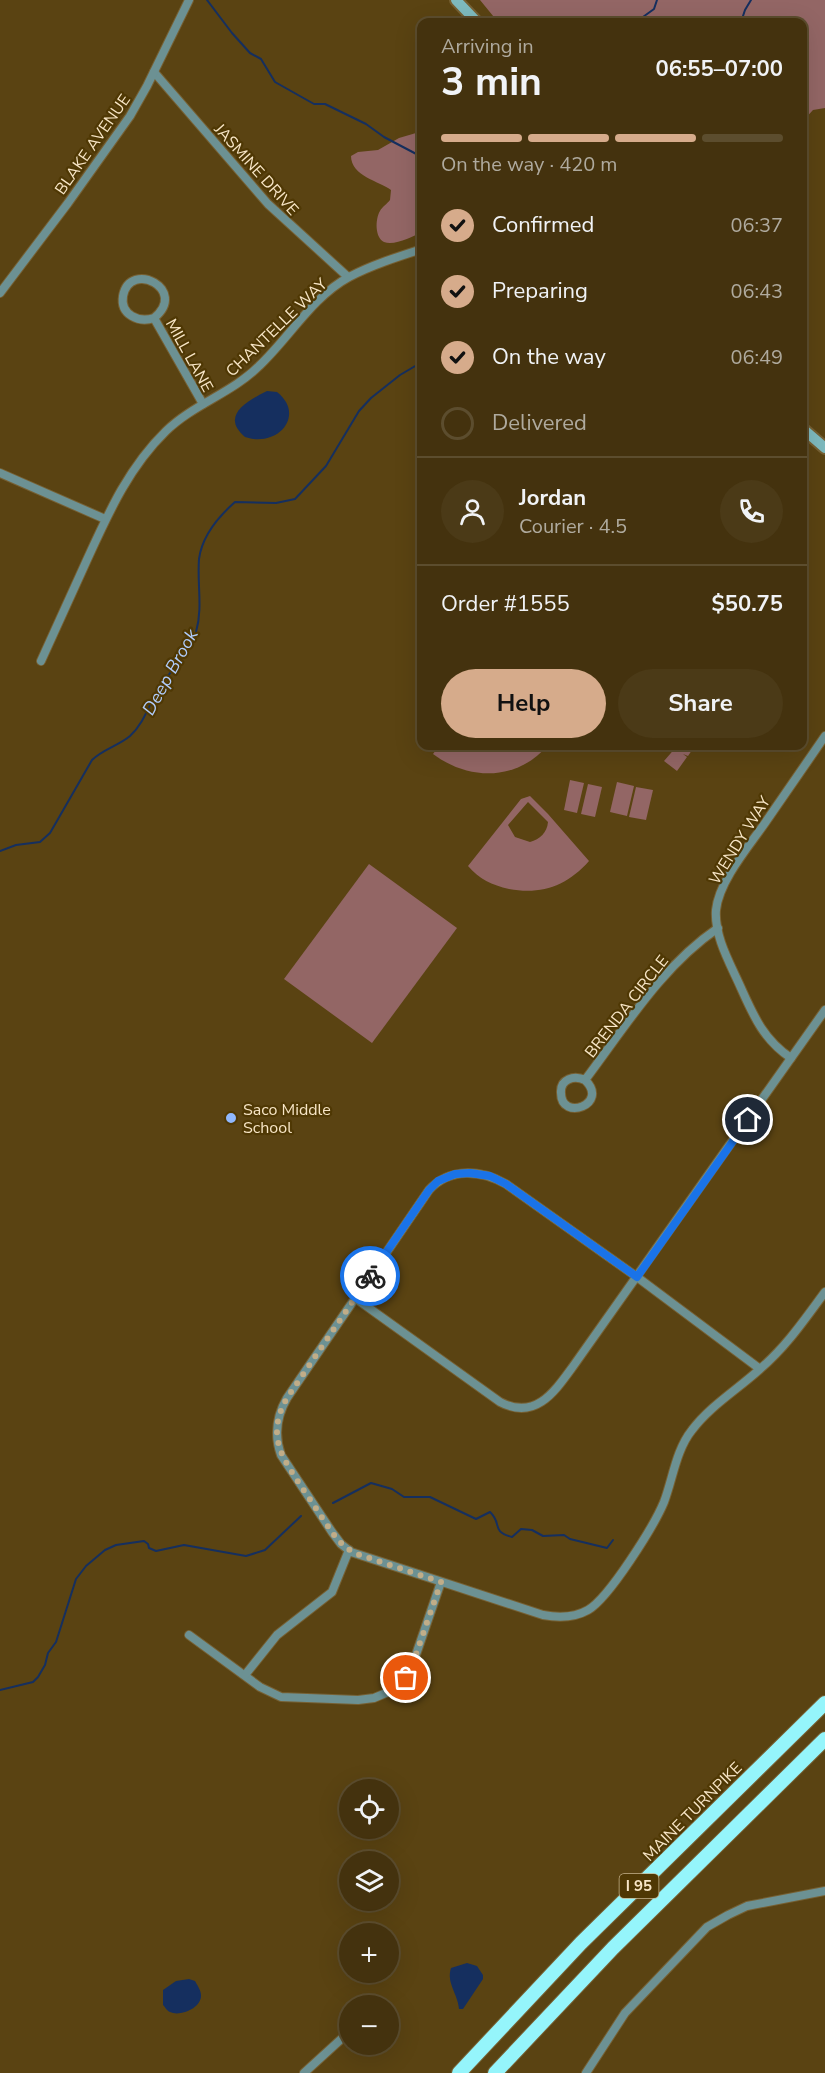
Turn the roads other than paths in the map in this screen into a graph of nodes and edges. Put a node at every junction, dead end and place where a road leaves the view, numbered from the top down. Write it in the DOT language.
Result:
graph roads {
  1 [pos="189,0"];
  2 [pos="456,0"];
  3 [pos="473,18"];
  4 [pos="154,72"];
  5 [pos="417,251"];
  6 [pos="348,278"];
  7 [pos="0,293"];
  8 [pos="154,318"];
  9 [pos="203,404"];
  10 [pos="807,432"];
  11 [pos="825,448"];
  12 [pos="0,473"];
  13 [pos="105,519"];
  14 [pos="41,661"];
  15 [pos="825,736"];
  16 [pos="718,928"];
  17 [pos="825,1010"];
  18 [pos="790,1058"];
  19 [pos="585,1080"];
  20 [pos="637,1277"];
  21 [pos="825,1292"];
  22 [pos="355,1298"];
  23 [pos="760,1369"];
  24 [pos="349,1550"];
  25 [pos="441,1582"];
  26 [pos="189,1635"];
  27 [pos="245,1675"];
  28 [pos="825,1703"];
  29 [pos="825,1739"];
  30 [pos="825,1752"];
  31 [pos="760,1803"];
  32 [pos="825,1891"];
  33 [pos="339,2041"];
  34 [pos="304,2073"];
  35 [pos="459,2073"];
  36 [pos="495,2073"];
  37 [pos="586,2073"];
  1 -- 4 [label="street, BLAKE AVENUE"];
  2 -- 3 [label="main road"];
  4 -- 6 [label="street, JASMINE DRIVE"];
  4 -- 7 [label="street, BLAKE AVENUE"];
  5 -- 6 [label="street, CHANTELLE WAY"];
  6 -- 9 [label="street, CHANTELLE WAY"];
  8 -- 8 [label="street, MILL LANE"];
  8 -- 9 [label="street, MILL LANE"];
  9 -- 13 [label="street, CHANTELLE WAY"];
  10 -- 11 [label="main road"];
  12 -- 13 [label="street"];
  13 -- 14 [label="street, CHANTELLE WAY"];
  15 -- 16 [label="street, WENDY WAY"];
  16 -- 18 [label="street, WENDY WAY"];
  16 -- 19 [label="street, BRENDA CIRCLE"];
  17 -- 18 [label="street"];
  18 -- 20 [label="street"];
  19 -- 19 [label="street, BRENDA CIRCLE"];
  20 -- 22 [label="street"];
  20 -- 22 [label="street"];
  20 -- 23 [label="street"];
  21 -- 23 [label="street"];
  22 -- 24 [label="street"];
  23 -- 25 [label="street"];
  24 -- 25 [label="street"];
  24 -- 27 [label="street"];
  25 -- 27 [label="street"];
  26 -- 27 [label="street"];
  28 -- 35 [label="highway, MAINE TURNPIKE / I 95"];
  29 -- 31 [label="highway, I 95"];
  30 -- 31 [label="highway"];
  31 -- 36 [label="highway, I 95"];
  32 -- 37 [label="street"];
  33 -- 34 [label="street"];
}
